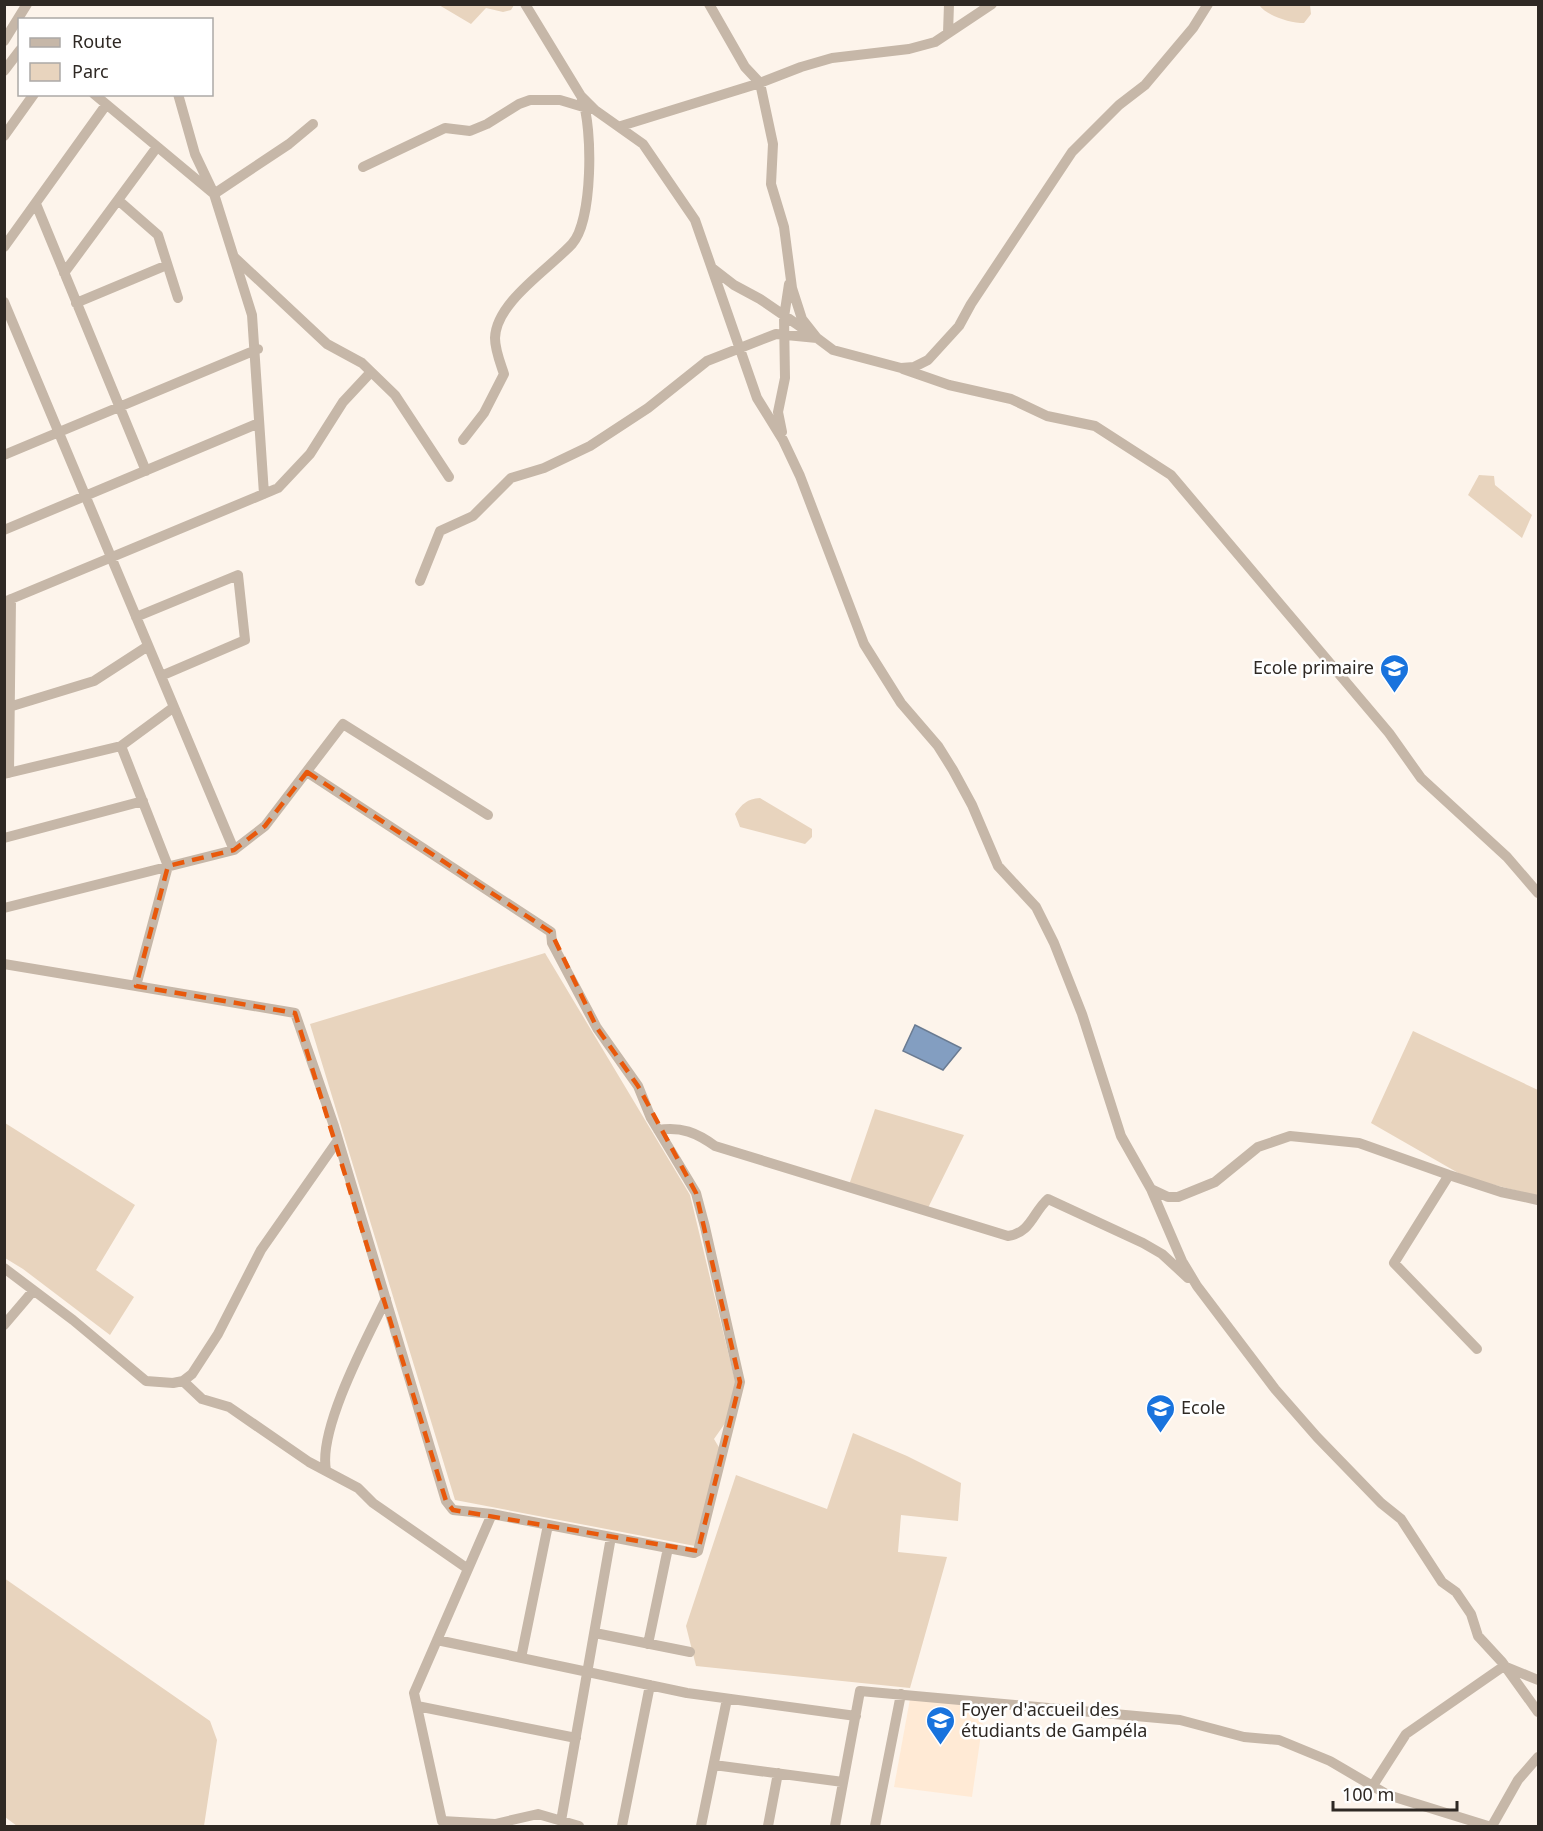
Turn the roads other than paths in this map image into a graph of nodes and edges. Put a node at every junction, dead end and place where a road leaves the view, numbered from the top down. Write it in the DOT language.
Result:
graph roads {
  1 [pos="27,4"];
  2 [pos="525,4"];
  3 [pos="709,4"];
  4 [pos="949,4"];
  5 [pos="992,4"];
  6 [pos="1208,4"];
  7 [pos="18,18"];
  8 [pos="18,18"];
  9 [pos="948,33"];
  10 [pos="4,41"];
  11 [pos="18,52"];
  12 [pos="4,70"];
  13 [pos="760,83"];
  14 [pos="33,96"];
  15 [pos="96,96"];
  16 [pos="179,96"];
  17 [pos="106,105"];
  18 [pos="590,109"];
  19 [pos="313,124"];
  20 [pos="621,126"];
  21 [pos="4,136"];
  22 [pos="157,147"];
  23 [pos="363,167"];
  24 [pos="214,194"];
  25 [pos="118,200"];
  26 [pos="36,204"];
  27 [pos="4,247"];
  28 [pos="233,257"];
  29 [pos="167,265"];
  30 [pos="712,268"];
  31 [pos="790,272"];
  32 [pos="64,273"];
  33 [pos="178,298"];
  34 [pos="4,302"];
  35 [pos="76,303"];
  36 [pos="784,317"];
  37 [pos="783,334"];
  38 [pos="817,338"];
  39 [pos="739,348"];
  40 [pos="256,349"];
  41 [pos="901,368"];
  42 [pos="371,372"];
  43 [pos="120,407"];
  44 [pos="259,423"];
  45 [pos="59,432"];
  46 [pos="463,440"];
  47 [pos="783,440"];
  48 [pos="4,455"];
  49 [pos="146,471"];
  50 [pos="449,477"];
  51 [pos="264,494"];
  52 [pos="86,496"];
  53 [pos="4,530"];
  54 [pos="111,557"];
  55 [pos="420,581"];
  56 [pos="8,601"];
  57 [pos="136,617"];
  58 [pos="148,646"];
  59 [pos="161,676"];
  60 [pos="9,707"];
  61 [pos="174,707"];
  62 [pos="121,746"];
  63 [pos="307,772"];
  64 [pos="7,774"];
  65 [pos="142,801"];
  66 [pos="488,815"];
  67 [pos="4,838"];
  68 [pos="234,850"];
  69 [pos="168,866"];
  70 [pos="1539,892"];
  71 [pos="4,908"];
  72 [pos="4,964"];
  73 [pos="136,986"];
  74 [pos="658,1130"];
  75 [pos="338,1140"];
  76 [pos="1449,1175"];
  77 [pos="1151,1188"];
  78 [pos="1539,1200"];
  79 [pos="4,1268"];
  80 [pos="1197,1286"];
  81 [pos="33,1291"];
  82 [pos="386,1299"];
  83 [pos="4,1325"];
  84 [pos="1477,1349"];
  85 [pos="183,1381"];
  86 [pos="326,1470"];
  87 [pos="492,1514"];
  88 [pos="548,1525"];
  89 [pos="611,1537"];
  90 [pos="668,1548"];
  91 [pos="468,1569"];
  92 [pos="595,1633"];
  93 [pos="437,1640"];
  94 [pos="648,1644"];
  95 [pos="690,1652"];
  96 [pos="521,1658"];
  97 [pos="1504,1666"];
  98 [pos="588,1672"];
  99 [pos="1539,1680"];
  100 [pos="650,1685"];
  101 [pos="901,1694"];
  102 [pos="727,1699"];
  103 [pos="417,1706"];
  104 [pos="1539,1712"];
  105 [pos="856,1716"];
  106 [pos="576,1738"];
  107 [pos="1539,1757"];
  108 [pos="714,1765"];
  109 [pos="778,1773"];
  110 [pos="843,1782"];
  111 [pos="1372,1787"];
  112 [pos="561,1821"];
  113 [pos="579,1827"];
  114 [pos="622,1827"];
  115 [pos="702,1827"];
  116 [pos="768,1827"];
  117 [pos="835,1827"];
  118 [pos="875,1827"];
  119 [pos="1490,1827"];
  1 -- 8 [label="street"];
  2 -- 18 [label="street"];
  3 -- 13 [label="street"];
  4 -- 9 [label="street"];
  5 -- 9 [label="street"];
  6 -- 41 [label="street"];
  7 -- 10 [label="street"];
  9 -- 13 [label="street"];
  11 -- 12 [label="street"];
  13 -- 20 [label="street"];
  13 -- 31 [label="street"];
  14 -- 21 [label="street"];
  15 -- 17 [label="street"];
  16 -- 24 [label="street"];
  17 -- 22 [label="street"];
  17 -- 26 [label="street"];
  18 -- 20 [label="street"];
  18 -- 23 [label="street"];
  18 -- 46 [label="street"];
  19 -- 24 [label="street"];
  20 -- 30 [label="street"];
  22 -- 24 [label="street"];
  22 -- 25 [label="street"];
  24 -- 28 [label="street"];
  25 -- 29 [label="street"];
  25 -- 32 [label="street"];
  26 -- 27 [label="street"];
  26 -- 32 [label="street"];
  28 -- 40 [label="street"];
  28 -- 42 [label="street"];
  29 -- 33 [label="street"];
  29 -- 35 [label="street"];
  30 -- 36 [label="street"];
  30 -- 39 [label="street"];
  31 -- 36 [label="street"];
  31 -- 38 [label="street"];
  32 -- 35 [label="street"];
  34 -- 45 [label="street"];
  35 -- 43 [label="street"];
  36 -- 37 [label="street"];
  36 -- 38 [label="street"];
  37 -- 38 [label="street"];
  37 -- 39 [label="street"];
  37 -- 47 [label="street"];
  38 -- 41 [label="street"];
  39 -- 47 [label="street"];
  39 -- 55 [label="street"];
  40 -- 43 [label="street"];
  40 -- 44 [label="street"];
  41 -- 70 [label="street"];
  42 -- 50 [label="street"];
  42 -- 51 [label="street"];
  43 -- 45 [label="street"];
  43 -- 49 [label="street"];
  44 -- 49 [label="street"];
  44 -- 51 [label="street"];
  45 -- 48 [label="street"];
  45 -- 52 [label="street"];
  47 -- 77 [label="street"];
  49 -- 52 [label="street"];
  51 -- 54 [label="street"];
  52 -- 53 [label="street"];
  52 -- 54 [label="street"];
  54 -- 56 [label="street"];
  54 -- 57 [label="street"];
  56 -- 60 [label="street"];
  57 -- 58 [label="street"];
  57 -- 59 [label="street"];
  58 -- 59 [label="street"];
  58 -- 60 [label="street"];
  59 -- 61 [label="street"];
  60 -- 64 [label="street"];
  61 -- 62 [label="street"];
  61 -- 68 [label="street"];
  62 -- 64 [label="street"];
  62 -- 65 [label="street"];
  63 -- 66 [label="street"];
  63 -- 68 [label="street"];
  63 -- 74 [label="street"];
  65 -- 67 [label="street"];
  65 -- 69 [label="street"];
  68 -- 69 [label="street"];
  69 -- 71 [label="street"];
  69 -- 73 [label="street"];
  72 -- 73 [label="street"];
  73 -- 75 [label="street"];
  74 -- 80 [label="street"];
  74 -- 90 [label="street"];
  75 -- 82 [label="street"];
  75 -- 85 [label="street"];
  76 -- 77 [label="street"];
  76 -- 78 [label="street"];
  76 -- 84 [label="street"];
  77 -- 80 [label="street"];
  79 -- 81 [label="street"];
  80 -- 97 [label="street"];
  81 -- 83 [label="street"];
  81 -- 85 [label="street"];
  82 -- 86 [label="street"];
  82 -- 87 [label="street"];
  85 -- 86 [label="street"];
  86 -- 91 [label="street"];
  87 -- 88 [label="street"];
  87 -- 91 [label="street"];
  88 -- 89 [label="street"];
  88 -- 96 [label="street"];
  89 -- 90 [label="street"];
  89 -- 92 [label="street"];
  90 -- 94 [label="street"];
  91 -- 93 [label="street"];
  92 -- 94 [label="street"];
  92 -- 98 [label="street"];
  93 -- 96 [label="street"];
  93 -- 103 [label="street"];
  94 -- 95 [label="street"];
  96 -- 98 [label="street"];
  97 -- 99 [label="street"];
  97 -- 104 [label="street"];
  97 -- 111 [label="street"];
  98 -- 100 [label="street"];
  98 -- 106 [label="street"];
  100 -- 102 [label="street"];
  100 -- 114 [label="street"];
  101 -- 105 [label="street"];
  101 -- 111 [label="street"];
  101 -- 118 [label="street"];
  102 -- 105 [label="street"];
  102 -- 108 [label="street"];
  103 -- 106 [label="street"];
  103 -- 112 [label="street"];
  105 -- 110 [label="street"];
  106 -- 112 [label="street"];
  107 -- 119 [label="street"];
  108 -- 109 [label="street"];
  108 -- 115 [label="street"];
  109 -- 110 [label="street"];
  109 -- 116 [label="street"];
  110 -- 117 [label="street"];
  111 -- 119 [label="street"];
  112 -- 113 [label="street"];
}
